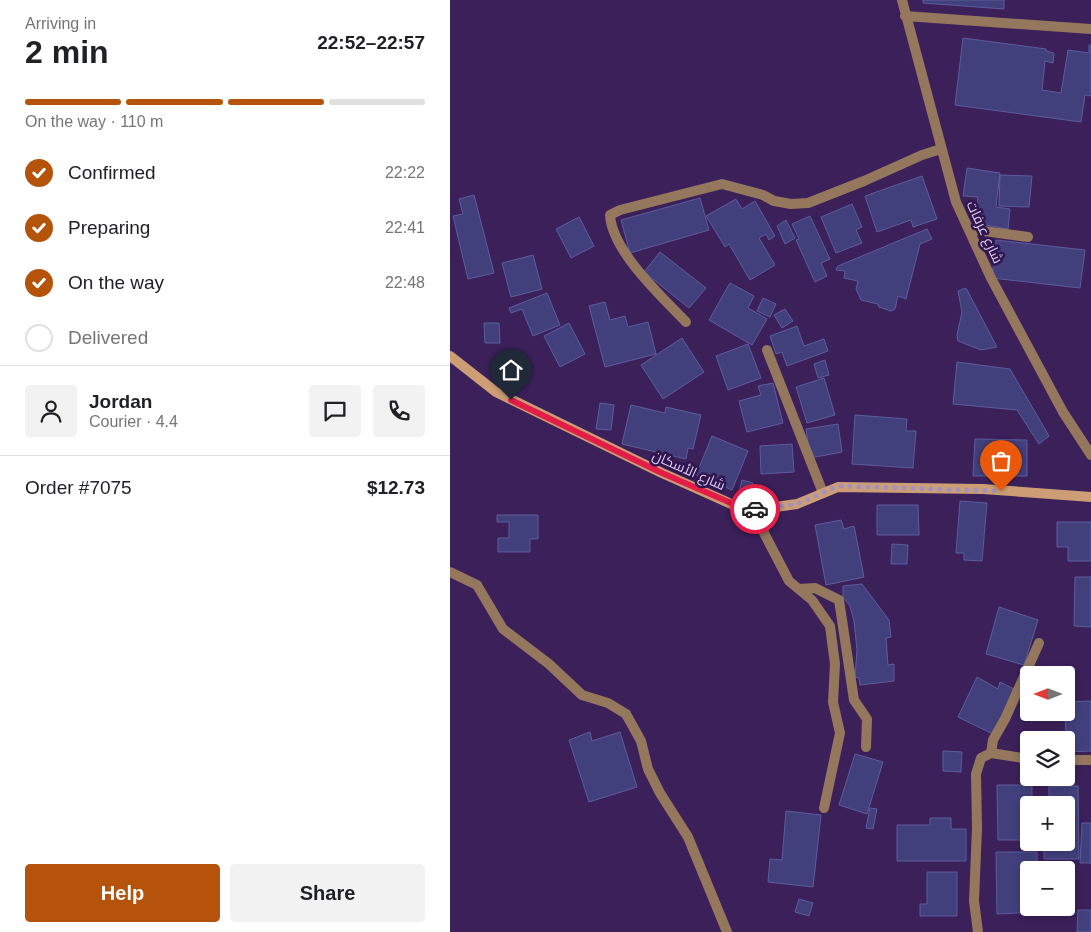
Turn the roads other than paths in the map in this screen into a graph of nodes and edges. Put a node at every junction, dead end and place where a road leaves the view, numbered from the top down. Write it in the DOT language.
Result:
graph roads {
  1 [pos="902,0"];
  2 [pos="905,16"];
  3 [pos="1091,29"];
  4 [pos="941,150"];
  5 [pos="968,229"];
  6 [pos="1028,237"];
  7 [pos="686,322"];
  8 [pos="767,350"];
  9 [pos="450,356"];
  10 [pos="1091,456"];
  11 [pos="823,493"];
  12 [pos="1091,498"];
  13 [pos="762,509"];
  14 [pos="450,572"];
  15 [pos="799,589"];
  16 [pos="1039,643"];
  17 [pos="866,747"];
  18 [pos="991,753"];
  19 [pos="1020,758"];
  20 [pos="1075,760"];
  21 [pos="1091,760"];
  22 [pos="824,808"];
  23 [pos="726,932"];
  24 [pos="978,932"];
  1 -- 2 [label="street, شارع عرفات"];
  2 -- 3 [label="street"];
  2 -- 4 [label="street, شارع عرفات"];
  4 -- 5 [label="street, شارع عرفات"];
  4 -- 7 [label="street"];
  5 -- 6 [label="street"];
  5 -- 10 [label="street, شارع عرفات"];
  8 -- 11 [label="street"];
  9 -- 13 [label="street, شارع الأسكان"];
  11 -- 12 [label="street, شارع الأسكان"];
  11 -- 13 [label="street, شارع الأسكان"];
  13 -- 15 [label="street"];
  14 -- 23 [label="street"];
  15 -- 17 [label="street"];
  15 -- 22 [label="street"];
  16 -- 18 [label="street"];
  18 -- 19 [label="street"];
  18 -- 24 [label="street"];
  20 -- 21 [label="street"];
}
